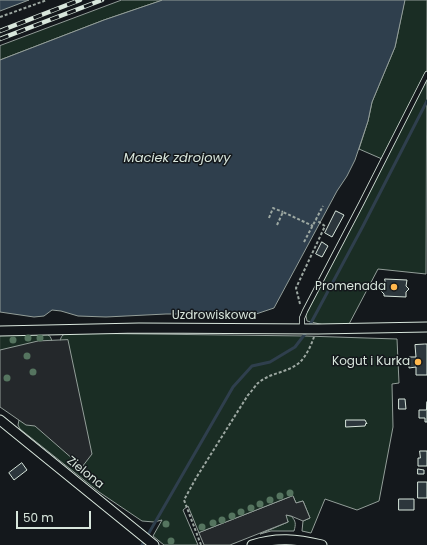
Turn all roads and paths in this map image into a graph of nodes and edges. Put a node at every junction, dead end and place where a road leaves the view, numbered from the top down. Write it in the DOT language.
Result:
graph roads {
  1 [pos="47,0"];
  2 [pos="0,17"];
  3 [pos="427,74"];
  4 [pos="323,206"];
  5 [pos="283,212"];
  6 [pos="269,218"];
  7 [pos="316,220"];
  8 [pos="277,225"];
  9 [pos="313,226"];
  10 [pos="304,242"];
  11 [pos="303,315"];
  12 [pos="427,327"];
  13 [pos="302,328"];
  14 [pos="318,329"];
  15 [pos="0,330"];
  16 [pos="0,420"];
  17 [pos="149,540"];
  18 [pos="201,545"];
  19 [pos="252,545"];
  20 [pos="322,545"];
  1 -- 2 [label="path"];
  3 -- 11 [label="lane"];
  4 -- 7 [label="path"];
  5 -- 6 [label="path"];
  5 -- 8 [label="path"];
  5 -- 9 [label="path"];
  7 -- 9 [label="path"];
  7 -- 11 [label="path"];
  9 -- 10 [label="path"];
  11 -- 13 [label="lane"];
  12 -- 14 [label="street, Uzdrowiskowa"];
  13 -- 14 [label="street, Uzdrowiskowa"];
  13 -- 15 [label="street, Uzdrowiskowa"];
  14 -- 18 [label="path"];
  16 -- 17 [label="street, Zielona"];
  19 -- 20 [label="street"];
}
